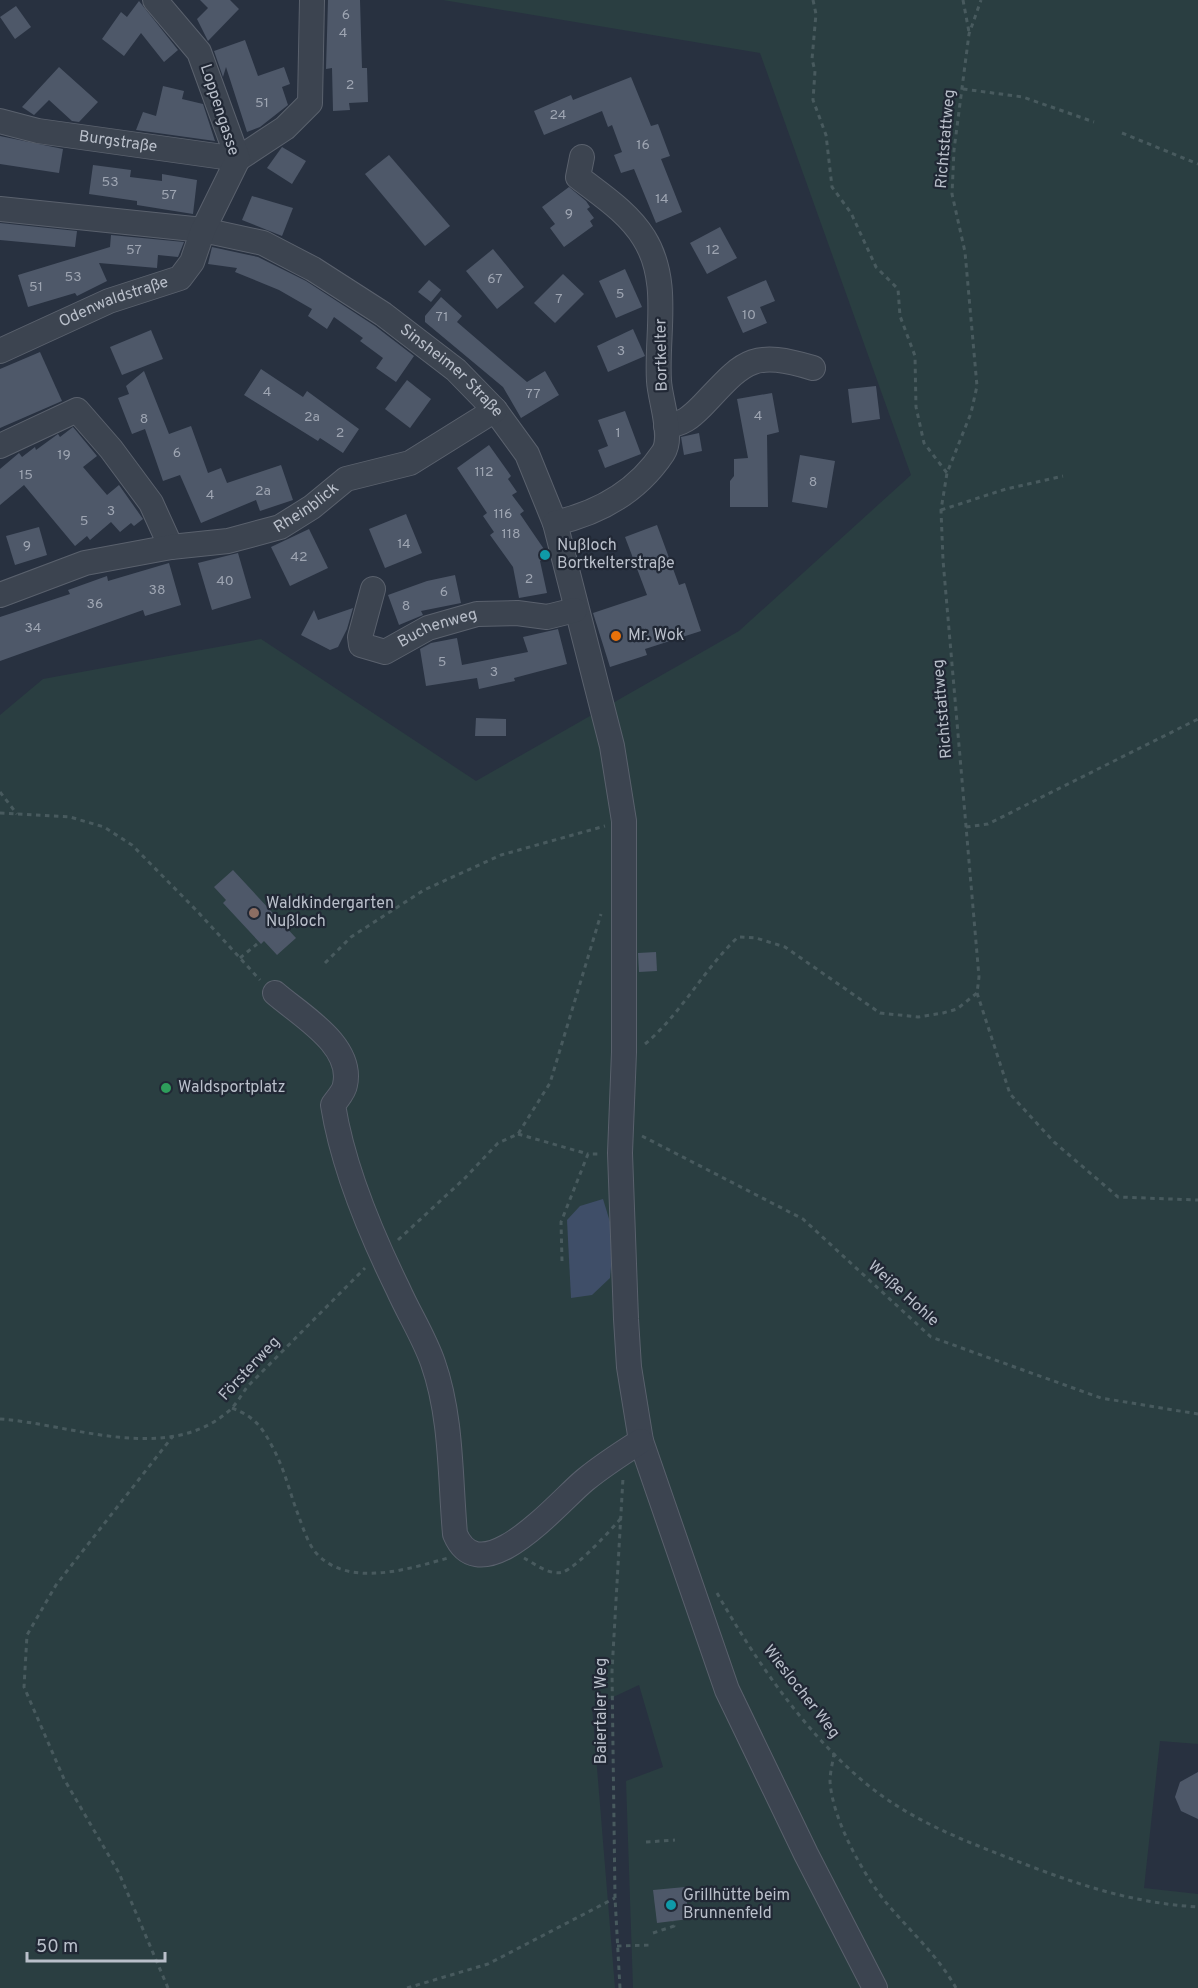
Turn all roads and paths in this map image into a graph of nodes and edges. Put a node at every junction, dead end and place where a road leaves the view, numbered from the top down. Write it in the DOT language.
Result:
graph roads {
  1 [pos="155,0"];
  2 [pos="312,0"];
  3 [pos="813,0"];
  4 [pos="963,0"];
  5 [pos="981,0"];
  6 [pos="969,34"];
  7 [pos="962,89"];
  8 [pos="0,121"];
  9 [pos="1094,123"];
  10 [pos="1122,133"];
  11 [pos="582,157"];
  12 [pos="238,159"];
  13 [pos="1198,164"];
  14 [pos="0,209"];
  15 [pos="203,230"];
  16 [pos="0,351"];
  17 [pos="813,368"];
  18 [pos="495,410"];
  19 [pos="666,426"];
  20 [pos="0,446"];
  21 [pos="946,473"];
  22 [pos="1063,476"];
  23 [pos="941,510"];
  24 [pos="555,523"];
  25 [pos="171,547"];
  26 [pos="3,588"];
  27 [pos="373,589"];
  28 [pos="575,610"];
  29 [pos="1198,719"];
  30 [pos="0,792"];
  31 [pos="0,813"];
  32 [pos="17,814"];
  33 [pos="624,820"];
  34 [pos="966,827"];
  35 [pos="604,906"];
  36 [pos="257,944"];
  37 [pos="240,958"];
  38 [pos="325,963"];
  39 [pos="275,993"];
  40 [pos="977,993"];
  41 [pos="624,1052"];
  42 [pos="621,1128"];
  43 [pos="518,1134"];
  44 [pos="620,1153"];
  45 [pos="588,1154"];
  46 [pos="1198,1200"];
  47 [pos="381,1254"];
  48 [pos="562,1261"];
  49 [pos="232,1408"];
  50 [pos="1198,1414"];
  51 [pos="0,1419"];
  52 [pos="173,1436"];
  53 [pos="641,1441"];
  54 [pos="624,1477"];
  55 [pos="623,1516"];
  56 [pos="507,1549"];
  57 [pos="468,1552"];
  58 [pos="712,1584"];
  59 [pos="834,1753"];
  60 [pos="675,1840"];
  61 [pos="646,1842"];
  62 [pos="615,1898"];
  63 [pos="1198,1907"];
  64 [pos="673,1921"];
  65 [pos="652,1933"];
  66 [pos="653,1945"];
  67 [pos="618,1946"];
  68 [pos="168,1988"];
  69 [pos="407,1988"];
  70 [pos="620,1988"];
  71 [pos="875,1988"];
  72 [pos="956,1988"];
  1 -- 12 [label="street, Loppengasse"];
  2 -- 12 [label="street"];
  3 -- 21 [label="path"];
  4 -- 6 [label="path"];
  5 -- 6 [label="path, Richtstattweg"];
  6 -- 7 [label="path, Richtstattweg"];
  7 -- 9 [label="path"];
  7 -- 21 [label="path, Richtstattweg"];
  8 -- 12 [label="street, Burgstraße"];
  10 -- 13 [label="path"];
  11 -- 19 [label="street, Bortkelter"];
  12 -- 15 [label="street, Loppengasse"];
  14 -- 15 [label="street, Sinsheimer Straße"];
  15 -- 16 [label="street, Odenwaldstraße"];
  15 -- 18 [label="street, Sinsheimer Straße"];
  17 -- 19 [label="street"];
  18 -- 24 [label="street, Sinsheimer Straße"];
  18 -- 25 [label="street, Rheinblick"];
  19 -- 24 [label="street, Bortkelter"];
  20 -- 25 [label="street"];
  21 -- 23 [label="path, Richtstattweg"];
  22 -- 23 [label="path"];
  23 -- 34 [label="path, Richtstattweg"];
  24 -- 28 [label="street, Sinsheimer Straße"];
  25 -- 26 [label="street, Rheinblick"];
  27 -- 28 [label="street, Buchenweg"];
  28 -- 33 [label="street, Sinsheimer Straße"];
  29 -- 34 [label="path"];
  30 -- 32 [label="path"];
  31 -- 32 [label="path"];
  32 -- 37 [label="path"];
  33 -- 38 [label="path"];
  33 -- 41 [label="street, Sinsheimer Straße"];
  34 -- 40 [label="path, Richtstattweg"];
  35 -- 43 [label="path"];
  36 -- 37 [label="path"];
  37 -- 39 [label="path"];
  39 -- 47 [label="street"];
  40 -- 41 [label="path"];
  40 -- 46 [label="path"];
  41 -- 42 [label="street, Sinsheimer Straße"];
  42 -- 44 [label="street, Sinsheimer Straße"];
  42 -- 50 [label="path, Weiße Hohle"];
  43 -- 45 [label="path"];
  43 -- 47 [label="path, Försterweg"];
  44 -- 45 [label="path"];
  44 -- 53 [label="street, Sinsheimer Straße"];
  45 -- 48 [label="path"];
  47 -- 49 [label="path, Försterweg"];
  47 -- 57 [label="street"];
  49 -- 52 [label="path, Försterweg"];
  49 -- 57 [label="path"];
  51 -- 52 [label="path, Försterweg"];
  52 -- 68 [label="path"];
  53 -- 56 [label="street"];
  53 -- 71 [label="street, Sinsheimer Straße"];
  54 -- 55 [label="path, Baiertaler Weg"];
  55 -- 56 [label="path"];
  55 -- 62 [label="path, Baiertaler Weg"];
  56 -- 57 [label="street"];
  58 -- 59 [label="path, Wieslocher Weg"];
  59 -- 63 [label="path, Wieslocher Weg"];
  59 -- 72 [label="path"];
  60 -- 61 [label="path"];
  62 -- 67 [label="path, Baiertaler Weg"];
  62 -- 69 [label="path"];
  64 -- 65 [label="path"];
  66 -- 67 [label="path"];
  67 -- 70 [label="path, Baiertaler Weg"];
}
